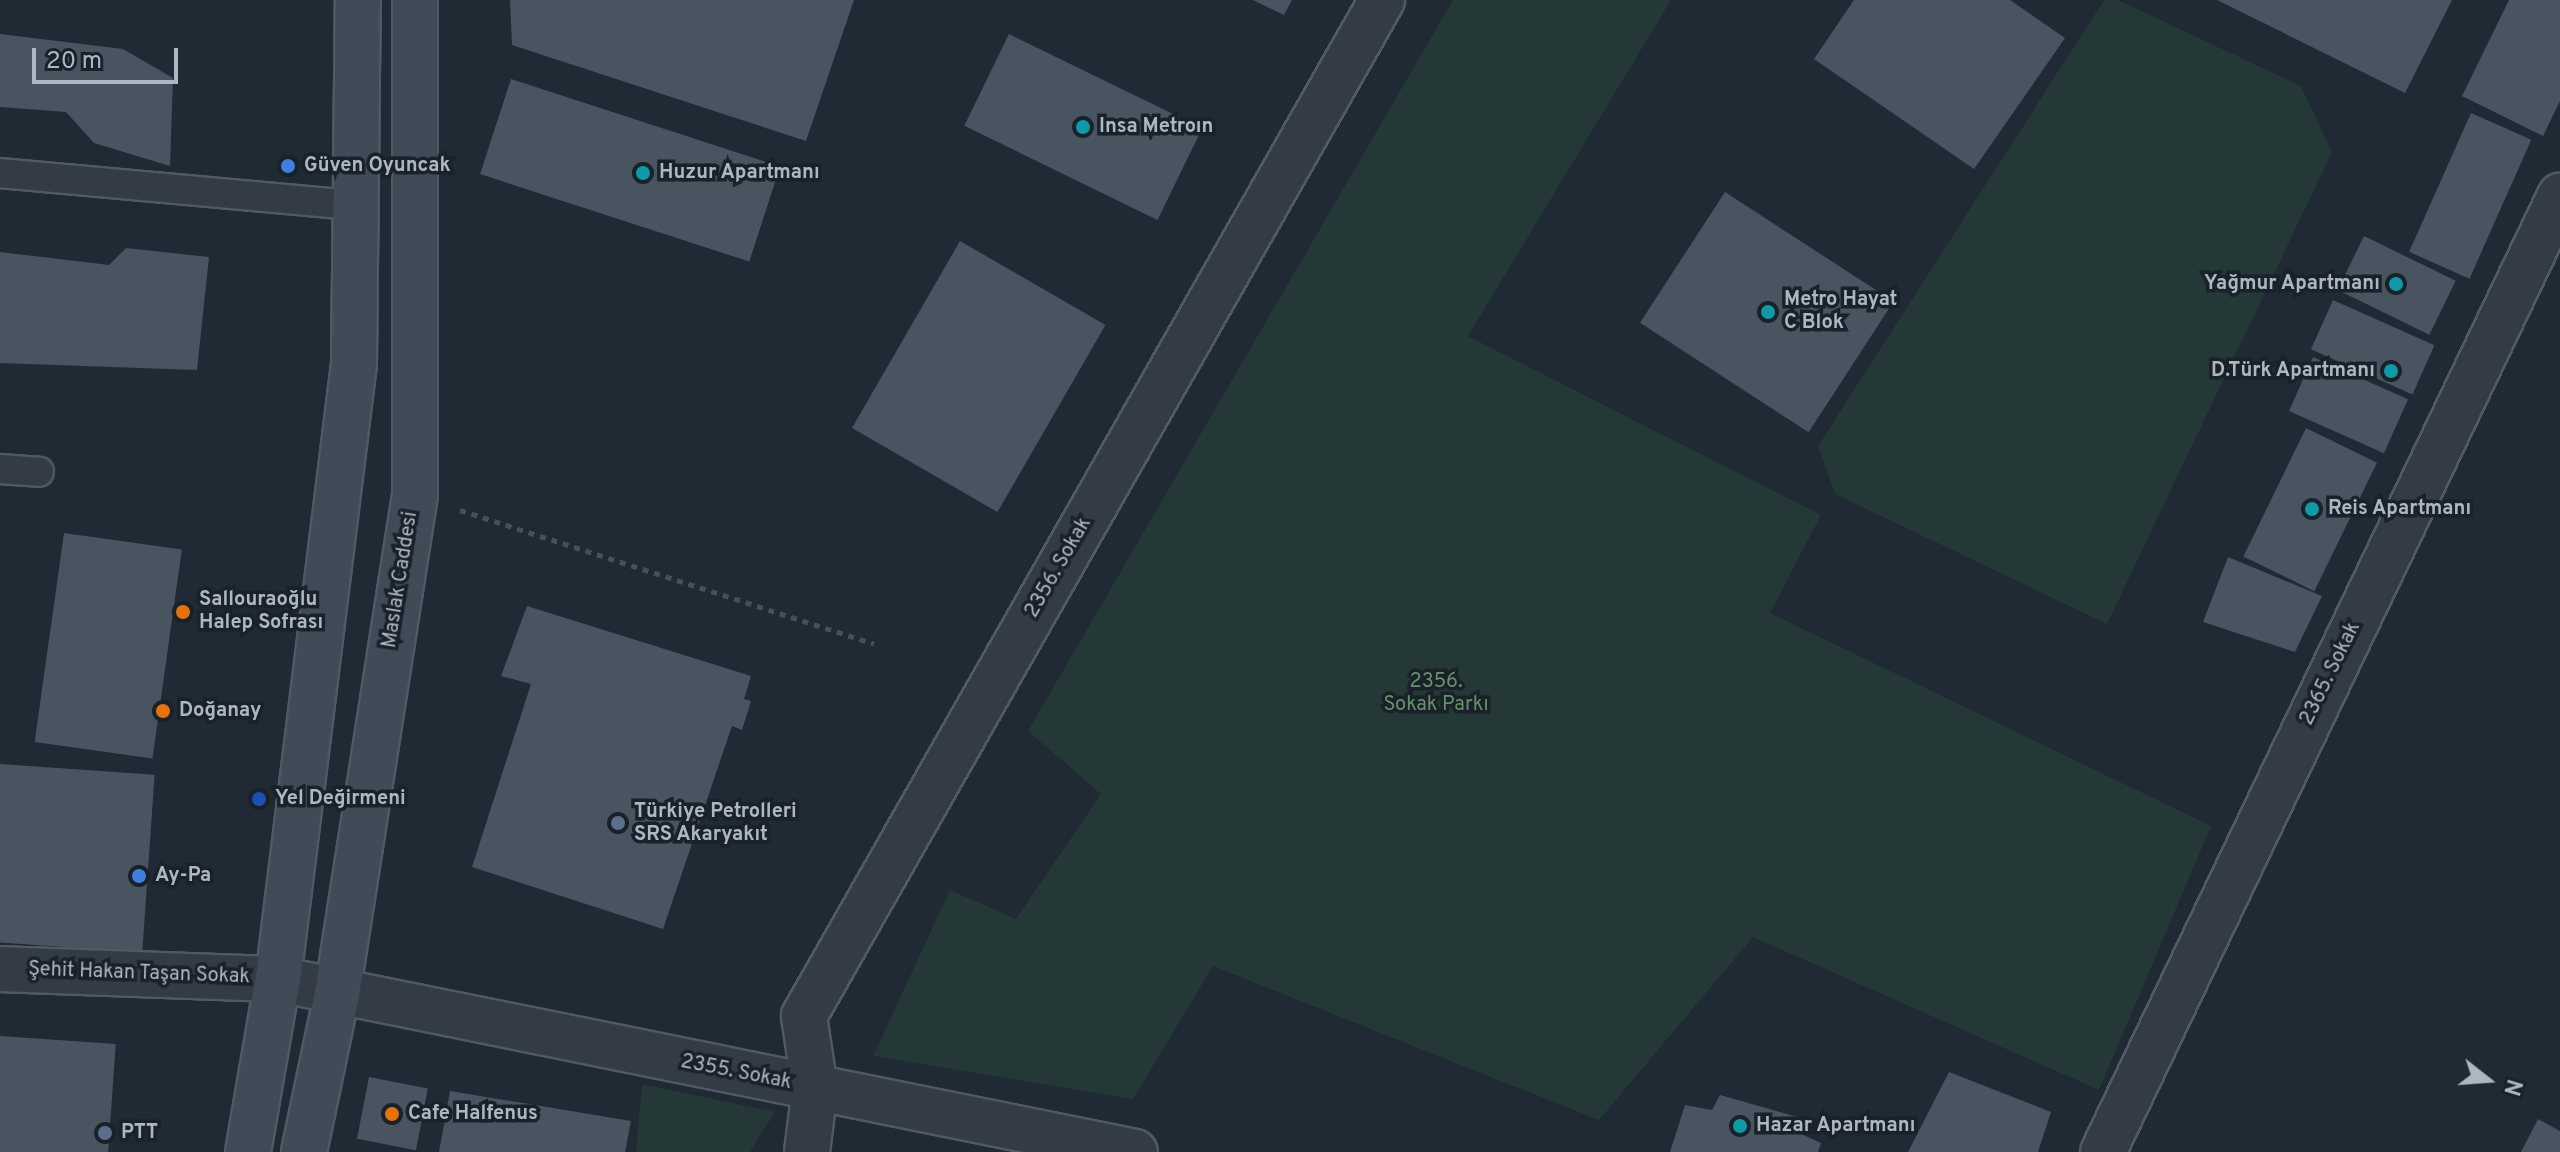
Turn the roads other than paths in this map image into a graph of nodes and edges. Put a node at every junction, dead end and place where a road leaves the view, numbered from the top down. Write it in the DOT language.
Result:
graph roads {
  1 [pos="358,0"];
  2 [pos="415,0"];
  3 [pos="1382,0"];
  4 [pos="0,173"];
  5 [pos="2560,196"];
  6 [pos="355,205"];
  7 [pos="0,469"];
  8 [pos="39,472"];
  9 [pos="0,969"];
  10 [pos="278,979"];
  11 [pos="337,994"];
  12 [pos="815,1089"];
  13 [pos="1126,1151"];
  14 [pos="248,1152"];
  15 [pos="304,1152"];
  16 [pos="807,1152"];
  17 [pos="2103,1152"];
  1 -- 6 [label="main road"];
  2 -- 11 [label="main road, Maslak Caddesi"];
  3 -- 12 [label="street, 2356. Sokak"];
  4 -- 6 [label="lane"];
  5 -- 17 [label="street, 2365. Sokak"];
  6 -- 10 [label="main road"];
  7 -- 8 [label="lane"];
  9 -- 10 [label="street, Şehit Hakan Taşan Sokak"];
  10 -- 11 [label="street, Şehit Hakan Taşan Sokak"];
  10 -- 14 [label="main road"];
  11 -- 12 [label="street, 2355. Sokak"];
  11 -- 15 [label="main road, Maslak Caddesi"];
  12 -- 13 [label="street, 2355. Sokak"];
  12 -- 16 [label="street, 2356. Sokak"];
}
